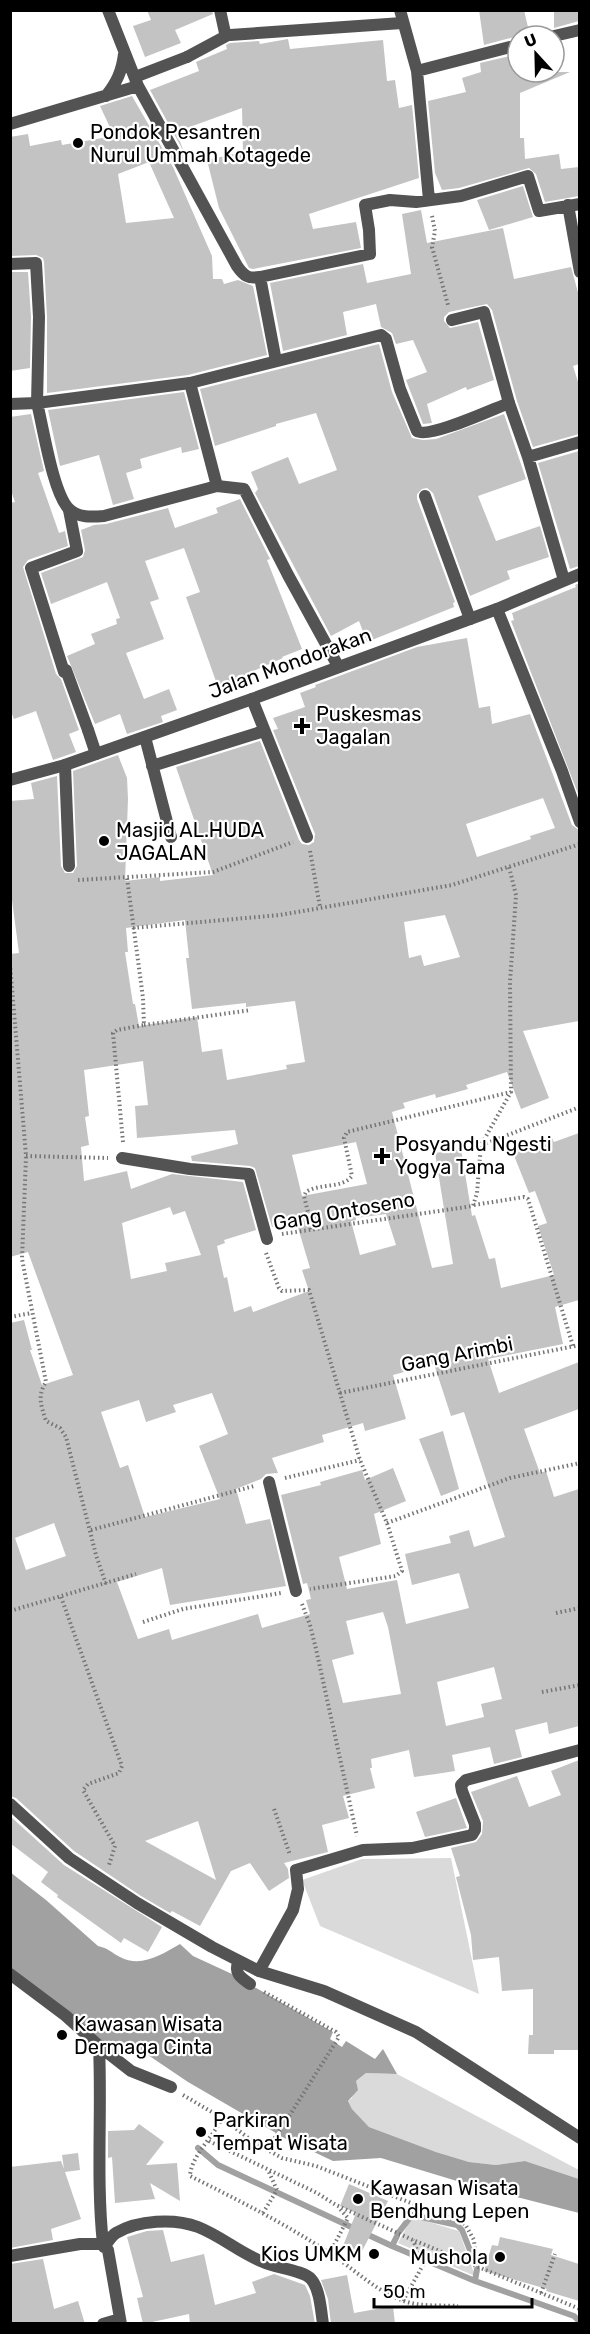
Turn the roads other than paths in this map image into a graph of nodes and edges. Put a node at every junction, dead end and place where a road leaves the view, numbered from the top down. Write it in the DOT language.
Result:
graph roads {
  1 [pos="108,10"];
  2 [pos="220,10"];
  3 [pos="401,17"];
  4 [pos="228,35"];
  5 [pos="506,48"];
  6 [pos="124,52"];
  7 [pos="417,71"];
  8 [pos="136,82"];
  9 [pos="106,96"];
  10 [pos="10,124"];
  11 [pos="429,200"];
  12 [pos="574,204"];
  13 [pos="10,264"];
  14 [pos="579,272"];
  15 [pos="260,277"];
  16 [pos="452,320"];
  17 [pos="276,361"];
  18 [pos="190,383"];
  19 [pos="37,403"];
  20 [pos="509,403"];
  21 [pos="10,404"];
  22 [pos="579,442"];
  23 [pos="528,457"];
  24 [pos="217,486"];
  25 [pos="425,496"];
  26 [pos="69,510"];
  27 [pos="579,574"];
  28 [pos="564,580"];
  29 [pos="497,609"];
  30 [pos="470,619"];
  31 [pos="338,666"];
  32 [pos="252,699"];
  33 [pos="264,731"];
  34 [pos="145,737"];
  35 [pos="96,754"];
  36 [pos="65,765"];
  37 [pos="152,766"];
  38 [pos="10,780"];
  39 [pos="579,822"];
  40 [pos="171,837"];
  41 [pos="307,837"];
  42 [pos="69,866"];
  43 [pos="122,1158"];
  44 [pos="267,1239"];
  45 [pos="269,1482"];
  46 [pos="296,1591"];
  47 [pos="579,1750"];
  48 [pos="10,1804"];
  49 [pos="239,1961"];
  50 [pos="261,1967"];
  51 [pos="10,1974"];
  52 [pos="250,1984"];
  53 [pos="99,2046"];
  54 [pos="171,2087"];
  55 [pos="579,2138"];
  56 [pos="103,2245"];
  57 [pos="10,2256"];
  58 [pos="121,2321"];
  59 [pos="103,2324"];
  60 [pos="323,2324"];
  1 -- 6 [label="street"];
  2 -- 4 [label="street"];
  3 -- 4 [label="street"];
  3 -- 7 [label="street"];
  4 -- 8 [label="street"];
  5 -- 7 [label="street"];
  6 -- 8 [label="street"];
  6 -- 9 [label="street"];
  7 -- 11 [label="street"];
  8 -- 9 [label="street"];
  8 -- 15 [label="street"];
  9 -- 10 [label="street"];
  11 -- 12 [label="street"];
  11 -- 15 [label="street"];
  12 -- 14 [label="street"];
  13 -- 19 [label="street"];
  15 -- 17 [label="street"];
  16 -- 20 [label="street"];
  17 -- 18 [label="street"];
  17 -- 20 [label="street"];
  18 -- 19 [label="street"];
  18 -- 24 [label="street"];
  19 -- 21 [label="street"];
  19 -- 26 [label="street"];
  20 -- 23 [label="street"];
  22 -- 23 [label="street"];
  23 -- 28 [label="street"];
  24 -- 26 [label="street"];
  24 -- 31 [label="street"];
  25 -- 30 [label="street"];
  26 -- 35 [label="street"];
  27 -- 28 [label="street, Jalan Mondorakan"];
  28 -- 29 [label="street, Jalan Mondorakan"];
  29 -- 30 [label="street, Jalan Mondorakan"];
  29 -- 39 [label="street"];
  30 -- 31 [label="street, Jalan Mondorakan"];
  31 -- 32 [label="street, Jalan Mondorakan"];
  32 -- 33 [label="street"];
  32 -- 34 [label="street, Jalan Mondorakan"];
  33 -- 37 [label="street"];
  33 -- 41 [label="street"];
  34 -- 35 [label="street, Jalan Mondorakan"];
  34 -- 37 [label="street"];
  35 -- 36 [label="street, Jalan Mondorakan"];
  36 -- 38 [label="street, Jalan Mondorakan"];
  36 -- 42 [label="street"];
  37 -- 40 [label="street"];
  43 -- 44 [label="street"];
  45 -- 46 [label="street"];
  47 -- 50 [label="street"];
  48 -- 49 [label="street"];
  49 -- 50 [label="street"];
  49 -- 52 [label="street"];
  50 -- 55 [label="street"];
  51 -- 53 [label="street"];
  53 -- 54 [label="street"];
  53 -- 56 [label="street"];
  56 -- 57 [label="street"];
  56 -- 58 [label="street"];
  56 -- 60 [label="street"];
  58 -- 59 [label="street"];
}
